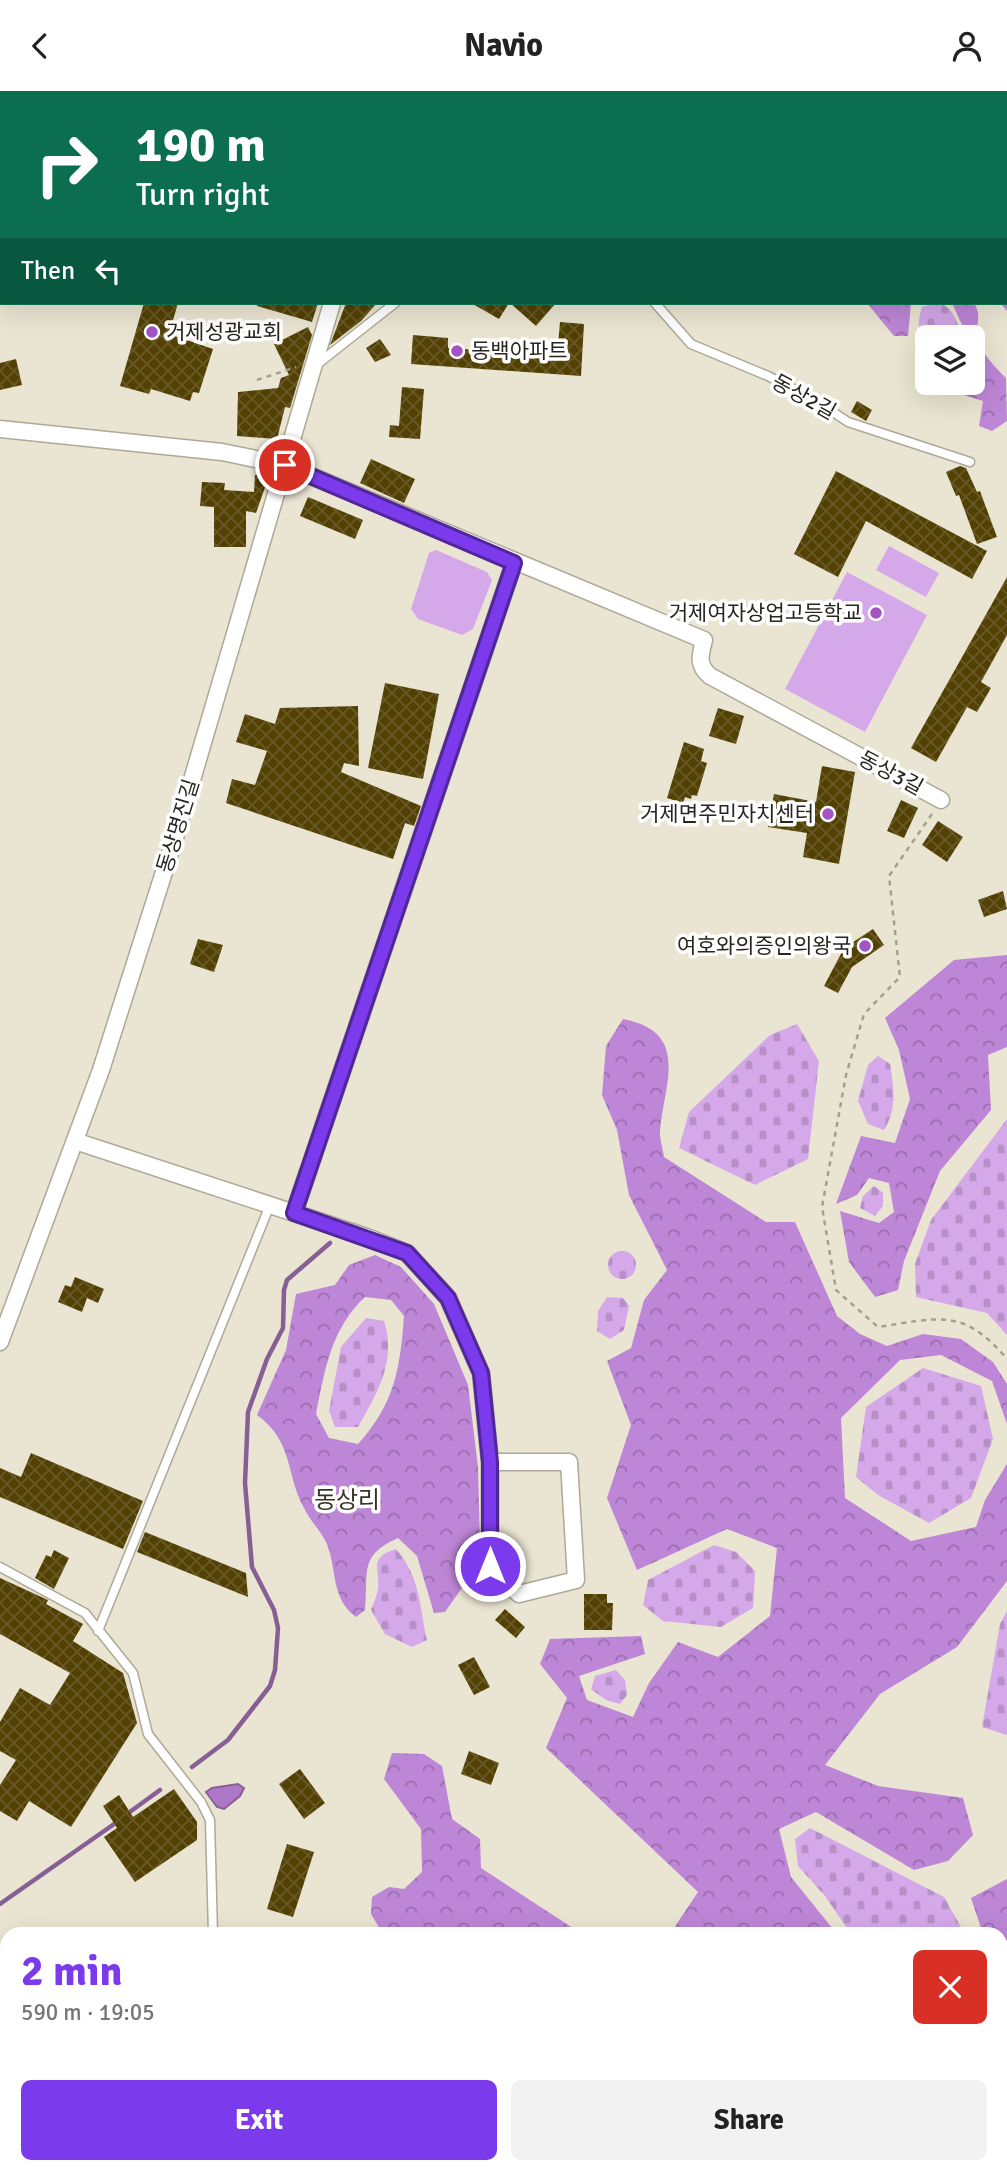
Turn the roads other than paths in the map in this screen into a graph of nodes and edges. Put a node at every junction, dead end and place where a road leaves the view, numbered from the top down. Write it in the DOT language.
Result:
graph roads {
  1 [pos="331,305"];
  2 [pos="392,305"];
  3 [pos="657,305"];
  4 [pos="315,363"];
  5 [pos="0,429"];
  6 [pos="970,462"];
  7 [pos="285,465"];
  8 [pos="514,563"];
  9 [pos="941,800"];
  10 [pos="75,1141"];
  11 [pos="270,1205"];
  12 [pos="294,1213"];
  13 [pos="0,1342"];
  14 [pos="490,1462"];
  15 [pos="0,1567"];
  16 [pos="99,1631"];
  17 [pos="213,1927"];
  1 -- 4 [label="street, 동상명진길"];
  2 -- 4 [label="lane"];
  3 -- 6 [label="lane, 동상2길"];
  4 -- 7 [label="street, 동상명진길"];
  5 -- 7 [label="street, 동상3길"];
  7 -- 8 [label="street, 동상3길"];
  7 -- 10 [label="street, 동상명진길"];
  8 -- 9 [label="street, 동상3길"];
  8 -- 12 [label="street"];
  10 -- 11 [label="street"];
  10 -- 13 [label="street, 동상명진길"];
  11 -- 12 [label="street"];
  11 -- 16 [label="lane"];
  12 -- 14 [label="street"];
  14 -- 14 [label="street"];
  15 -- 16 [label="lane"];
  16 -- 17 [label="lane"];
}
